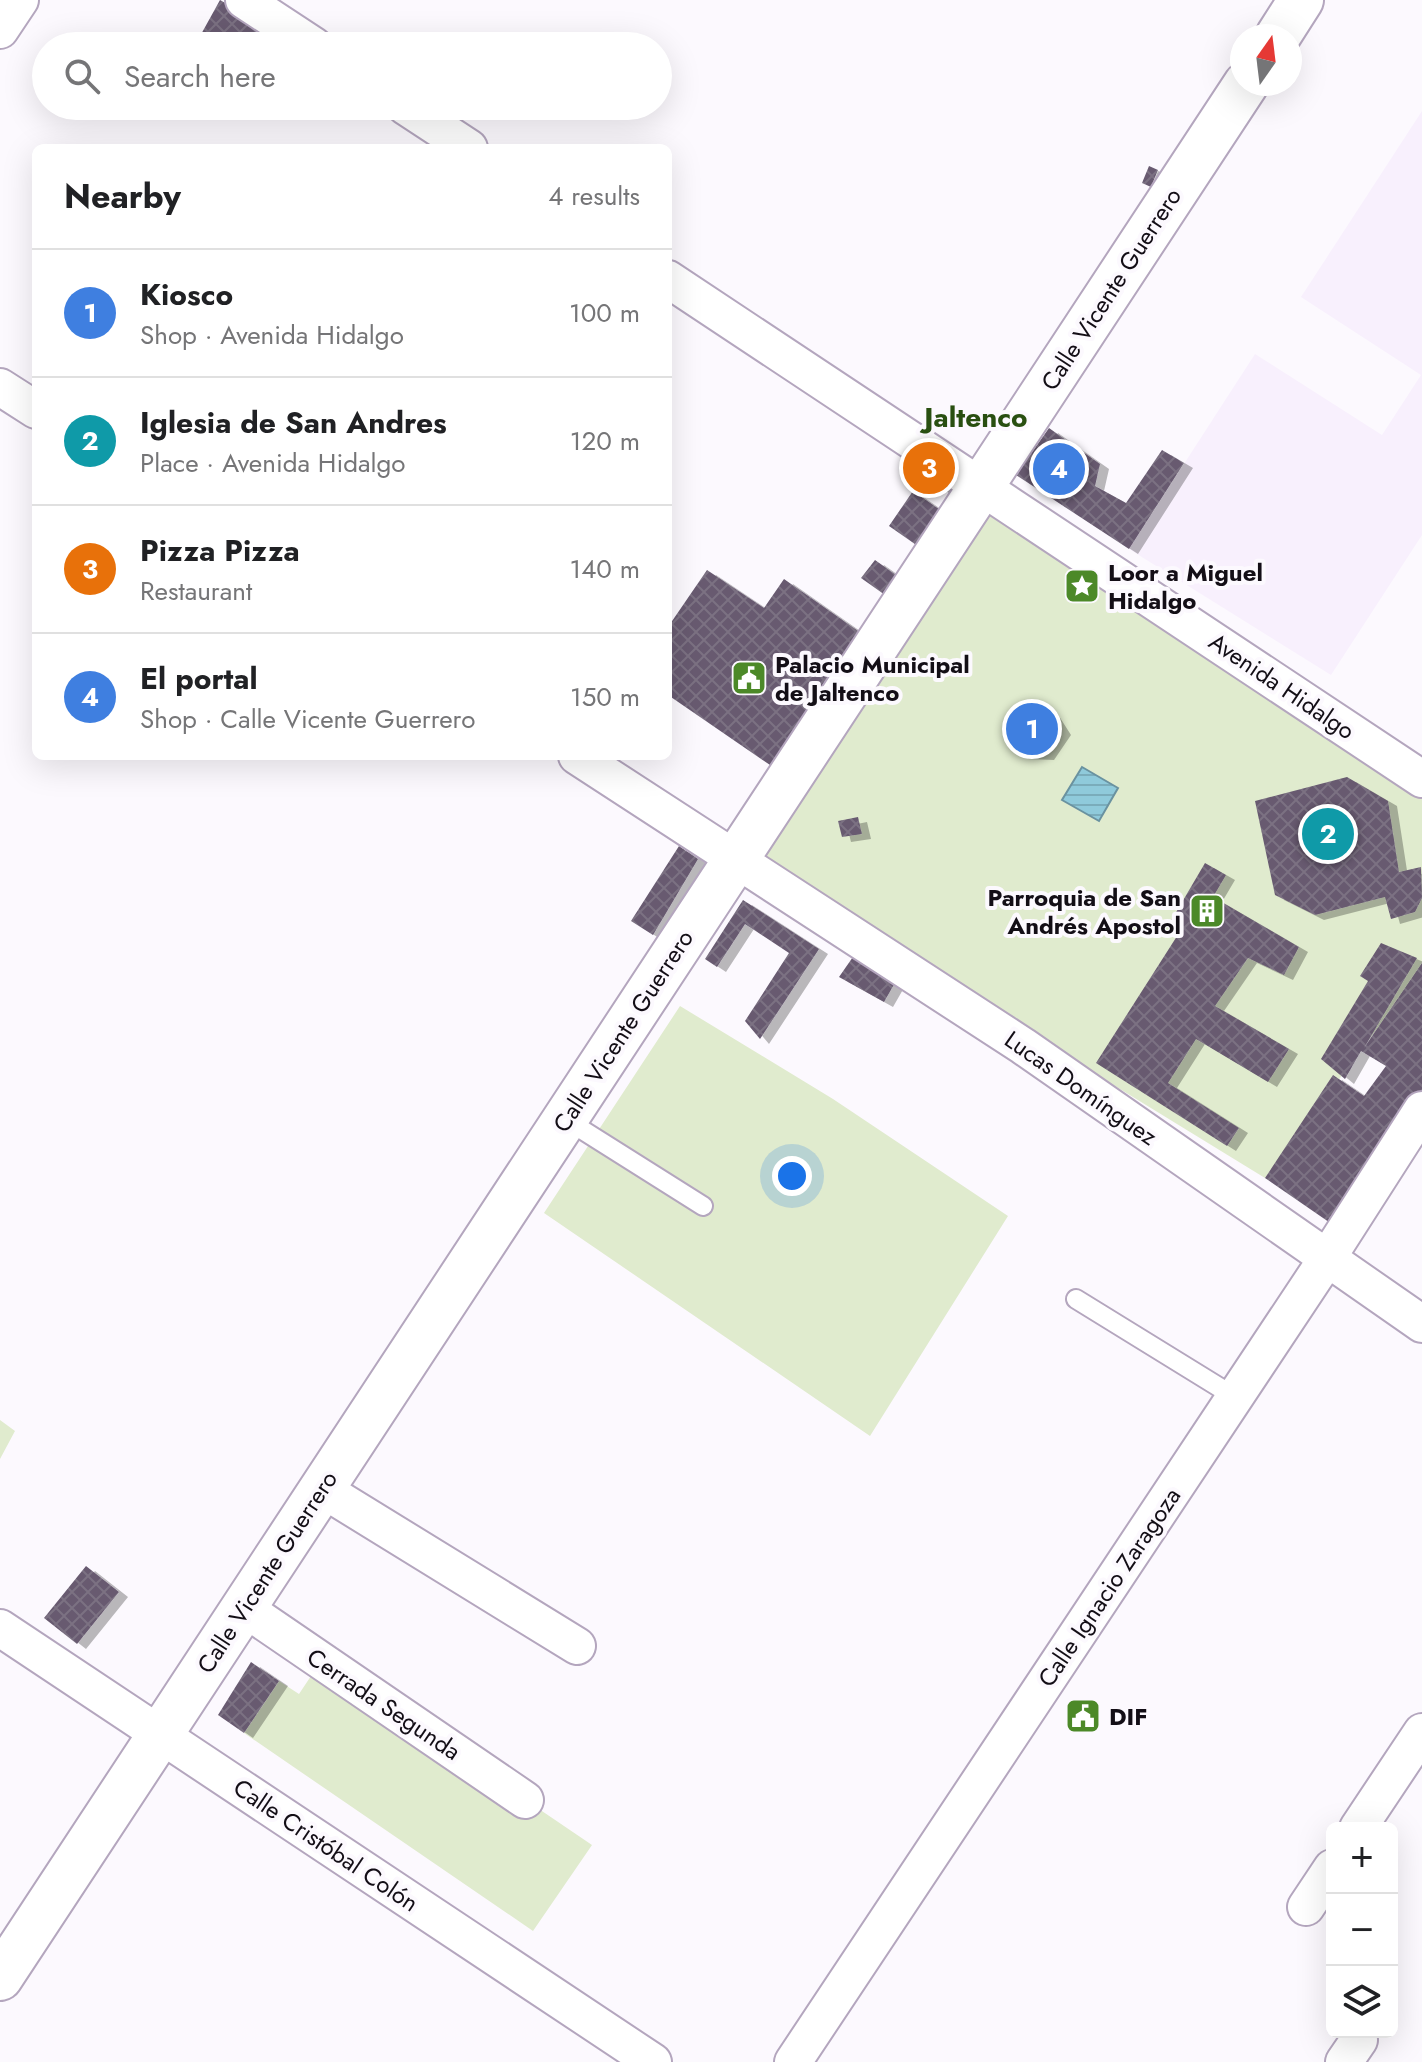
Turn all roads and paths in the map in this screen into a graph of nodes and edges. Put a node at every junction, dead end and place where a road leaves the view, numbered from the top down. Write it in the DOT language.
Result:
graph roads {
  1 [pos="20,0"];
  2 [pos="244,0"];
  3 [pos="1301,0"];
  4 [pos="1286,24"];
  5 [pos="0,30"];
  6 [pos="293,32"];
  7 [pos="1238,96"];
  8 [pos="426,120"];
  9 [pos="463,144"];
  10 [pos="672,282"];
  11 [pos="0,387"];
  12 [pos="32,407"];
  13 [pos="982,485"];
  14 [pos="583,760"];
  15 [pos="1422,779"];
  16 [pos="737,858"];
  17 [pos="1422,1110"];
  18 [pos="565,1119"];
  19 [pos="703,1206"];
  20 [pos="1326,1260"];
  21 [pos="1076,1299"];
  22 [pos="1422,1324"];
  23 [pos="1235,1397"];
  24 [pos="322,1489"];
  25 [pos="244,1608"];
  26 [pos="0,1628"];
  27 [pos="577,1646"];
  28 [pos="1422,1732"];
  29 [pos="160,1735"];
  30 [pos="525,1800"];
  31 [pos="1362,1822"];
  32 [pos="1326,1877"];
  33 [pos="1306,1907"];
  34 [pos="0,1978"];
  35 [pos="653,2062"];
  36 [pos="793,2062"];
  1 -- 5 [label="street"];
  2 -- 6 [label="street"];
  3 -- 4 [label="street"];
  7 -- 13 [label="street, Calle Vicente Guerrero"];
  8 -- 9 [label="street"];
  10 -- 13 [label="street, Avenida Hidalgo"];
  11 -- 12 [label="street"];
  13 -- 15 [label="street, Avenida Hidalgo"];
  13 -- 16 [label="street, Calle Vicente Guerrero"];
  14 -- 16 [label="street, Lucas Domínguez"];
  16 -- 18 [label="street, Calle Vicente Guerrero"];
  16 -- 20 [label="street, Lucas Domínguez"];
  17 -- 20 [label="street, Calle Ignacio Zaragoza"];
  18 -- 19 [label="lane"];
  18 -- 24 [label="street, Calle Vicente Guerrero"];
  20 -- 22 [label="street, Lucas Domínguez"];
  20 -- 23 [label="street, Calle Ignacio Zaragoza"];
  21 -- 23 [label="lane"];
  23 -- 36 [label="street, Calle Ignacio Zaragoza"];
  24 -- 25 [label="street, Calle Vicente Guerrero"];
  24 -- 27 [label="street"];
  25 -- 29 [label="street, Calle Vicente Guerrero"];
  25 -- 30 [label="street, Cerrada Segunda"];
  26 -- 29 [label="street, Calle Cristóbal Colón"];
  28 -- 31 [label="street"];
  29 -- 34 [label="street, Calle Vicente Guerrero"];
  29 -- 35 [label="street, Calle Cristóbal Colón"];
  32 -- 33 [label="street"];
}
